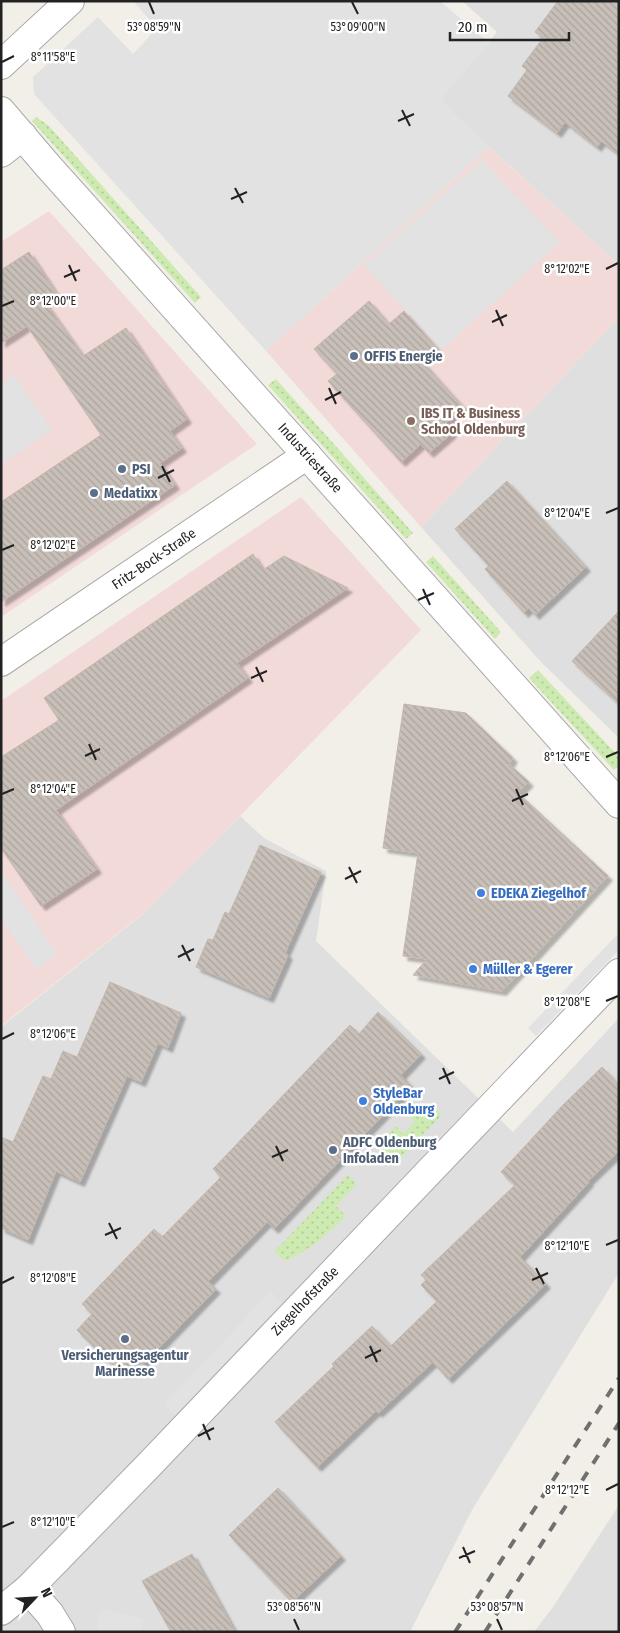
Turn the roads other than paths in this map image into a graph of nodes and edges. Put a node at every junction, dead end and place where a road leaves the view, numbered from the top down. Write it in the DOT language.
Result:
graph roads {
  1 [pos="70,1"];
  2 [pos="1,65"];
  3 [pos="1,111"];
  4 [pos="23,136"];
  5 [pos="1,153"];
  6 [pos="307,455"];
  7 [pos="1,662"];
  8 [pos="619,804"];
  9 [pos="619,973"];
  10 [pos="28,1589"];
  11 [pos="1,1612"];
  12 [pos="61,1632"];
  1 -- 2 [label="street"];
  3 -- 4 [label="street, Industriestraße"];
  4 -- 5 [label="street"];
  4 -- 6 [label="street, Industriestraße"];
  6 -- 7 [label="street, Fritz-Bock-Straße"];
  6 -- 8 [label="street, Industriestraße"];
  9 -- 10 [label="street, Ziegelhofstraße"];
  10 -- 11 [label="street, Ziegelhofstraße"];
  10 -- 12 [label="street"];
}
